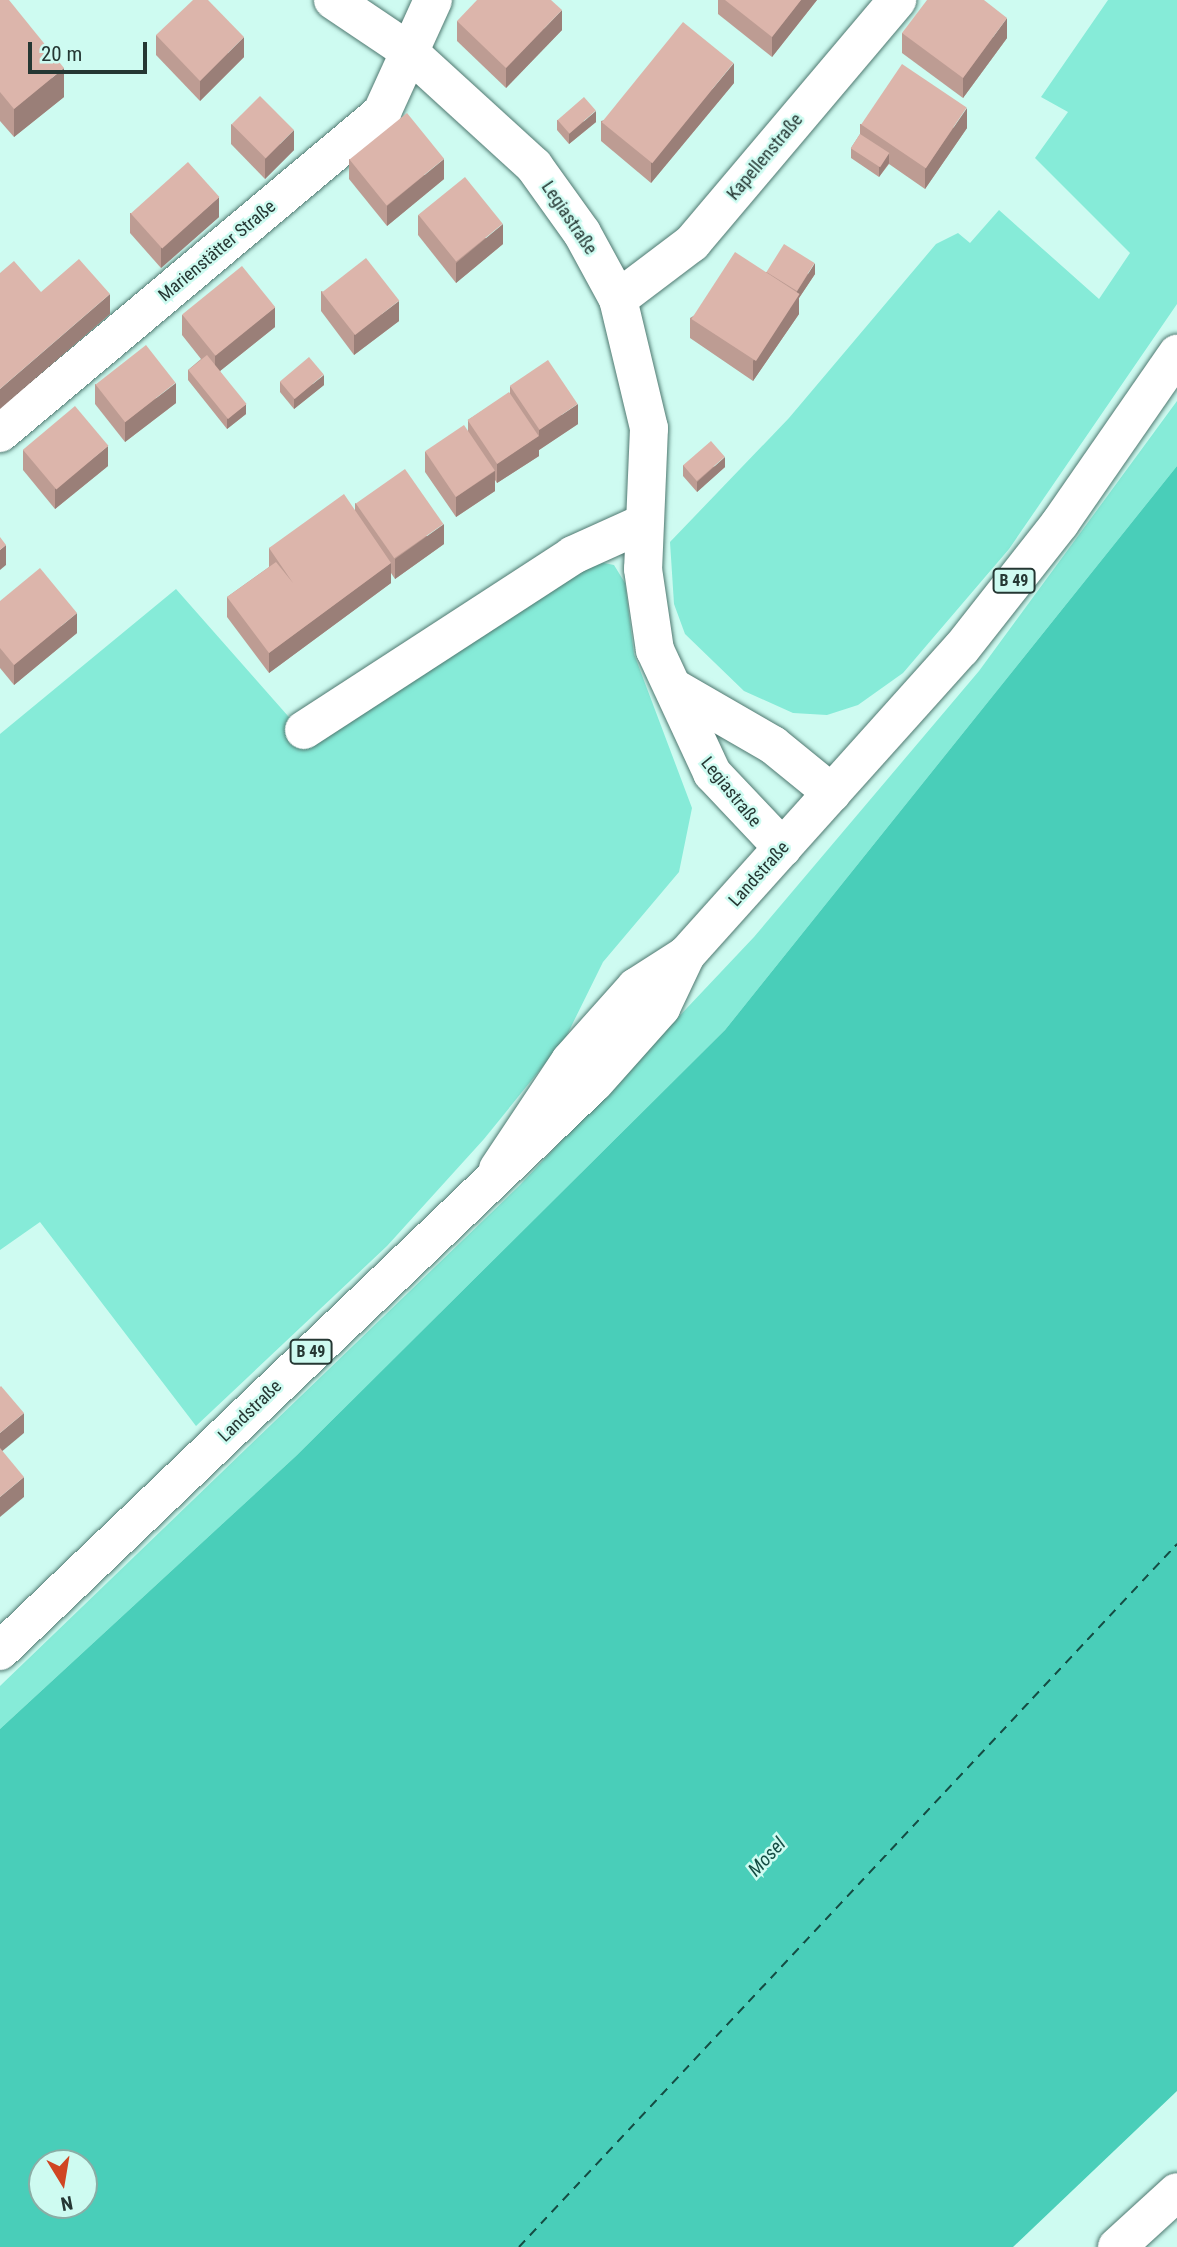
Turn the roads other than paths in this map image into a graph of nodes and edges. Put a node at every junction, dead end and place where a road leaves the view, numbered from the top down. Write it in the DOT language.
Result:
graph roads {
  1 [pos="333,0"];
  2 [pos="433,0"];
  3 [pos="897,0"];
  4 [pos="406,49"];
  5 [pos="618,299"];
  6 [pos="1177,354"];
  7 [pos="0,433"];
  8 [pos="644,523"];
  9 [pos="676,689"];
  10 [pos="304,730"];
  11 [pos="831,793"];
  12 [pos="783,848"];
  13 [pos="0,1651"];
  14 [pos="1177,2192"];
  15 [pos="1118,2247"];
  1 -- 4 [label="street, Legiastraße"];
  2 -- 4 [label="street, Marienstätter Straße"];
  3 -- 5 [label="street, Kapellenstraße"];
  4 -- 5 [label="street, Legiastraße"];
  4 -- 7 [label="street, Marienstätter Straße"];
  5 -- 8 [label="street, Legiastraße"];
  6 -- 11 [label="street, B 49"];
  8 -- 9 [label="street, Legiastraße"];
  8 -- 10 [label="street"];
  9 -- 11 [label="street"];
  9 -- 12 [label="street, Legiastraße"];
  11 -- 12 [label="street, Landstraße / B 49"];
  12 -- 13 [label="street, Landstraße / B 49"];
  14 -- 15 [label="street"];
}
